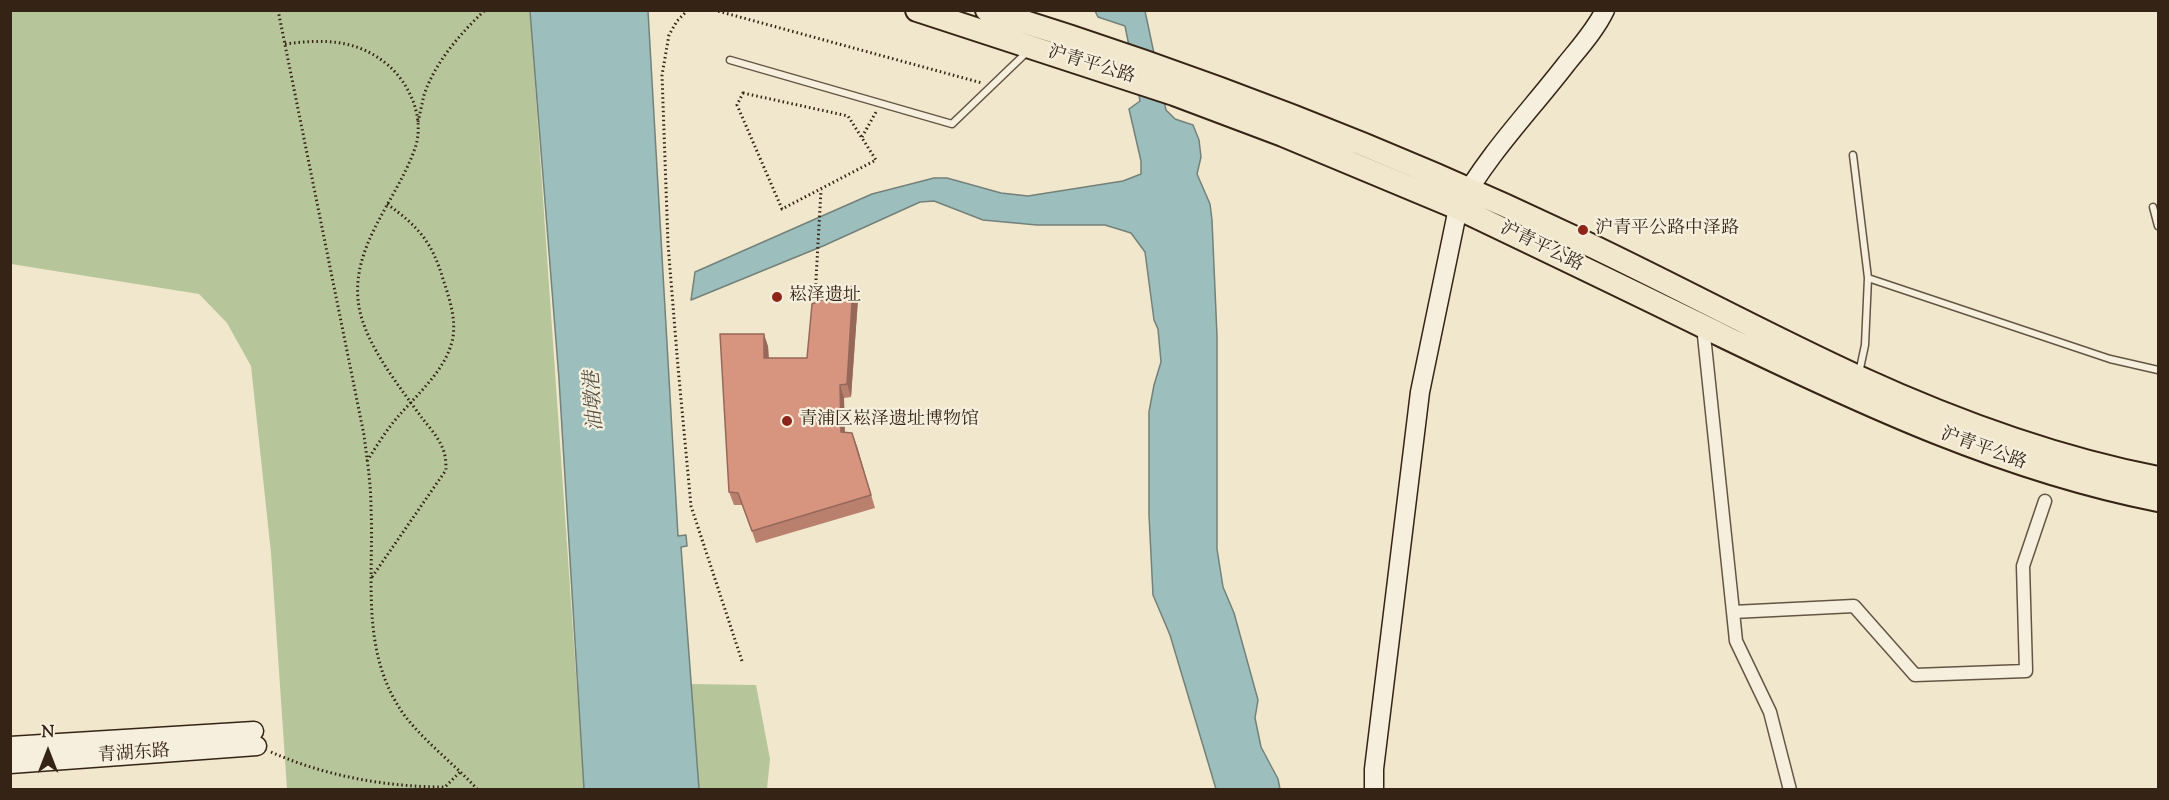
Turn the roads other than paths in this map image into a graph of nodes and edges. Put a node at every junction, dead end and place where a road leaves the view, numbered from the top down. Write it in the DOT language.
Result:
graph roads {
  1 [pos="916,10"];
  2 [pos="987,10"];
  3 [pos="1605,10"];
  4 [pos="1032,48"];
  5 [pos="730,60"];
  6 [pos="1853,155"];
  7 [pos="1469,188"];
  8 [pos="2153,207"];
  9 [pos="1458,208"];
  10 [pos="2158,226"];
  11 [pos="1868,278"];
  12 [pos="1703,326"];
  13 [pos="2158,370"];
  14 [pos="1858,377"];
  15 [pos="2158,478"];
  16 [pos="2158,500"];
  17 [pos="2045,501"];
  18 [pos="1733,612"];
  19 [pos="10,746"];
  20 [pos="10,764"];
  21 [pos="1374,789"];
  22 [pos="1790,789"];
  1 -- 4 [label="highway, 沪青平公路"];
  2 -- 7 [label="highway, 沪青平公路"];
  3 -- 7 [label="street"];
  4 -- 5 [label="lane"];
  4 -- 9 [label="highway, 沪青平公路"];
  6 -- 11 [label="lane"];
  7 -- 9 [label="street"];
  7 -- 14 [label="highway, 沪青平公路"];
  8 -- 10 [label="lane"];
  9 -- 12 [label="highway, 沪青平公路"];
  9 -- 21 [label="street"];
  11 -- 13 [label="lane"];
  11 -- 14 [label="lane"];
  12 -- 16 [label="highway, 沪青平公路"];
  12 -- 18 [label="street"];
  14 -- 15 [label="highway, 沪青平公路"];
  17 -- 18 [label="street"];
  18 -- 22 [label="street"];
  19 -- 20 [label="street, 青湖东路"];
}
